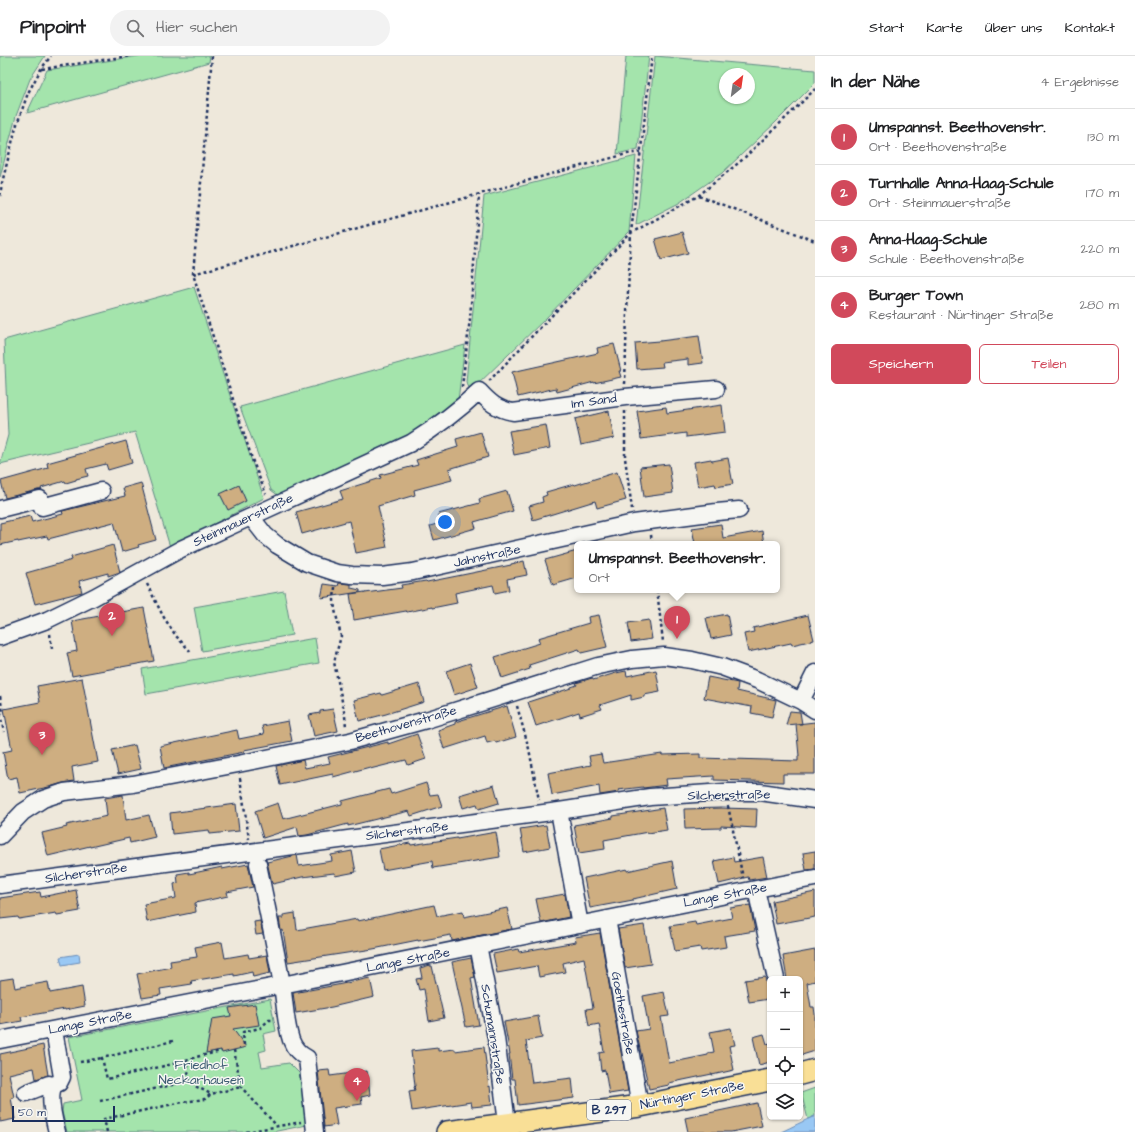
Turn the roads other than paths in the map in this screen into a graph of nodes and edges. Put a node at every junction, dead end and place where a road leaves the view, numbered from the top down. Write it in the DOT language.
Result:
graph roads {
  1 [pos="716,389"];
  2 [pos="479,392"];
  3 [pos="101,491"];
  4 [pos="0,509"];
  5 [pos="739,510"];
  6 [pos="251,517"];
  7 [pos="0,637"];
  8 [pos="815,673"];
  9 [pos="801,701"];
  10 [pos="815,710"];
  11 [pos="815,800"];
  12 [pos="559,811"];
  13 [pos="0,836"];
  14 [pos="254,857"];
  15 [pos="815,878"];
  16 [pos="0,885"];
  17 [pos="751,890"];
  18 [pos="607,919"];
  19 [pos="580,925"];
  20 [pos="478,945"];
  21 [pos="775,976"];
  22 [pos="282,985"];
  23 [pos="54,1030"];
  24 [pos="0,1040"];
  25 [pos="815,1070"];
  26 [pos="803,1073"];
  27 [pos="767,1081"];
  28 [pos="53,1086"];
  29 [pos="26,1093"];
  30 [pos="640,1106"];
  31 [pos="507,1123"];
  32 [pos="314,1127"];
  33 [pos="57,1132"];
  34 [pos="447,1132"];
  1 -- 2 [label="street, Im Sand"];
  2 -- 6 [label="street, Steinmauerstraße"];
  3 -- 4 [label="street"];
  5 -- 6 [label="street, Jahnstraße"];
  6 -- 7 [label="street, Steinmauerstraße"];
  8 -- 9 [label="street"];
  9 -- 10 [label="street, Beethovenstraße"];
  9 -- 13 [label="street, Beethovenstraße"];
  11 -- 12 [label="street, Silcherstraße"];
  12 -- 14 [label="street, Silcherstraße"];
  12 -- 19 [label="street"];
  14 -- 16 [label="street, Silcherstraße"];
  14 -- 22 [label="street"];
  15 -- 17 [label="street, Lange Straße"];
  17 -- 18 [label="street, Lange Straße"];
  17 -- 21 [label="street"];
  18 -- 19 [label="street, Lange Straße"];
  18 -- 30 [label="street, Goethestraße"];
  19 -- 20 [label="street, Lange Straße"];
  20 -- 22 [label="street, Lange Straße"];
  20 -- 31 [label="street, Schumannstraße"];
  22 -- 23 [label="street, Lange Straße"];
  22 -- 32 [label="street"];
  23 -- 24 [label="street, Lange Straße"];
  23 -- 28 [label="street"];
  25 -- 26 [label="main road"];
  27 -- 30 [label="main road, Nürtinger Straße / B 297"];
  28 -- 29 [label="street"];
  28 -- 33 [label="street"];
  30 -- 31 [label="main road, Nürtinger Straße / B 297"];
  31 -- 34 [label="main road, Nürtinger Straße / B 297"];
}
